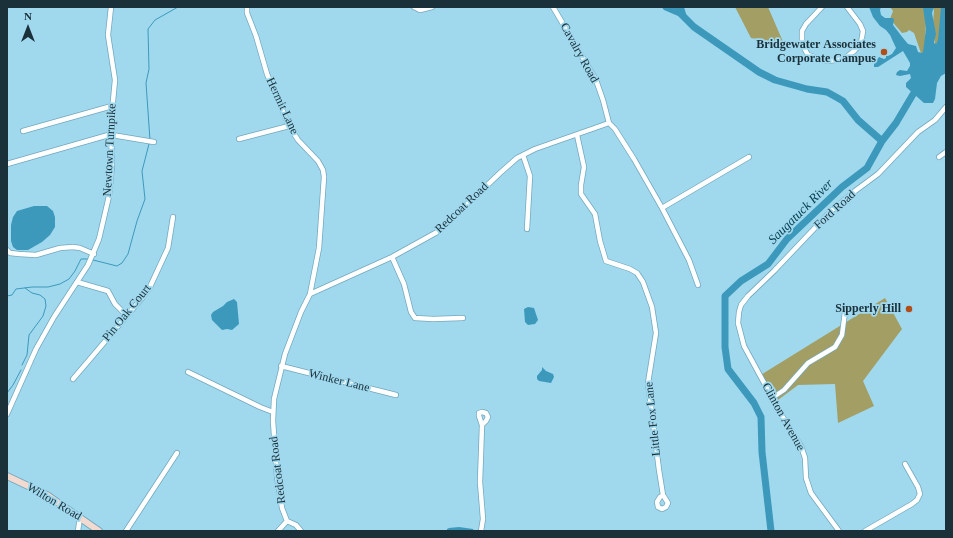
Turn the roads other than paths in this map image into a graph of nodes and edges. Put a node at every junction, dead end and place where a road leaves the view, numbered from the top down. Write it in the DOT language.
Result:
graph roads {
  1 [pos="111,7"];
  2 [pos="247,7"];
  3 [pos="414,7"];
  4 [pos="432,7"];
  5 [pos="553,7"];
  6 [pos="822,7"];
  7 [pos="847,7"];
  8 [pos="112,106"];
  9 [pos="945,110"];
  10 [pos="609,123"];
  11 [pos="289,126"];
  12 [pos="24,131"];
  13 [pos="112,135"];
  14 [pos="577,135"];
  15 [pos="239,138"];
  16 [pos="154,142"];
  17 [pos="946,152"];
  18 [pos="523,155"];
  19 [pos="749,157"];
  20 [pos="939,157"];
  21 [pos="7,164"];
  22 [pos="662,208"];
  23 [pos="173,217"];
  24 [pos="527,229"];
  25 [pos="7,250"];
  26 [pos="94,254"];
  27 [pos="392,257"];
  28 [pos="77,282"];
  29 [pos="698,285"];
  30 [pos="310,294"];
  31 [pos="845,312"];
  32 [pos="127,316"];
  33 [pos="463,318"];
  34 [pos="738,323"];
  35 [pos="281,366"];
  36 [pos="188,372"];
  37 [pos="73,379"];
  38 [pos="396,395"];
  39 [pos="772,398"];
  40 [pos="273,412"];
  41 [pos="7,414"];
  42 [pos="482,425"];
  43 [pos="177,453"];
  44 [pos="905,464"];
  45 [pos="7,476"];
  46 [pos="663,495"];
  47 [pos="80,517"];
  48 [pos="287,522"];
  49 [pos="78,531"];
  50 [pos="100,531"];
  51 [pos="126,531"];
  52 [pos="278,531"];
  53 [pos="301,531"];
  54 [pos="481,531"];
  55 [pos="839,531"];
  56 [pos="865,531"];
  1 -- 8 [label="street, Newtown Turnpike"];
  2 -- 11 [label="street, Hermit Lane"];
  3 -- 4 [label="street"];
  5 -- 10 [label="street, Cavalry Road"];
  6 -- 7 [label="street"];
  8 -- 12 [label="street"];
  8 -- 13 [label="street, Newtown Turnpike"];
  9 -- 34 [label="street, Ford Road"];
  10 -- 14 [label="street, Redcoat Road"];
  10 -- 22 [label="street"];
  11 -- 15 [label="street"];
  11 -- 30 [label="street, Hermit Lane"];
  13 -- 16 [label="street"];
  13 -- 21 [label="street"];
  13 -- 26 [label="street, Newtown Turnpike"];
  14 -- 18 [label="street, Redcoat Road"];
  14 -- 46 [label="street, Little Fox Lane"];
  17 -- 20 [label="street"];
  18 -- 24 [label="street"];
  18 -- 27 [label="street, Redcoat Road"];
  19 -- 22 [label="street"];
  22 -- 29 [label="street"];
  23 -- 32 [label="street, Pin Oak Court"];
  25 -- 26 [label="street"];
  26 -- 28 [label="street, Newtown Turnpike"];
  27 -- 30 [label="street, Redcoat Road"];
  27 -- 33 [label="street"];
  28 -- 32 [label="street"];
  28 -- 41 [label="street, Newtown Turnpike"];
  30 -- 35 [label="street, Redcoat Road"];
  31 -- 39 [label="street"];
  32 -- 37 [label="street, Pin Oak Court"];
  34 -- 39 [label="street, Clinton Avenue"];
  35 -- 38 [label="street, Winker Lane"];
  35 -- 40 [label="street, Redcoat Road"];
  36 -- 40 [label="street"];
  39 -- 55 [label="street, Clinton Avenue"];
  40 -- 48 [label="street, Redcoat Road"];
  42 -- 54 [label="street"];
  43 -- 51 [label="street"];
  44 -- 56 [label="street"];
  45 -- 47 [label="main road, Wilton Road"];
  47 -- 49 [label="street"];
  47 -- 50 [label="main road, Wilton Road"];
  48 -- 52 [label="street"];
  48 -- 53 [label="street"];
}
